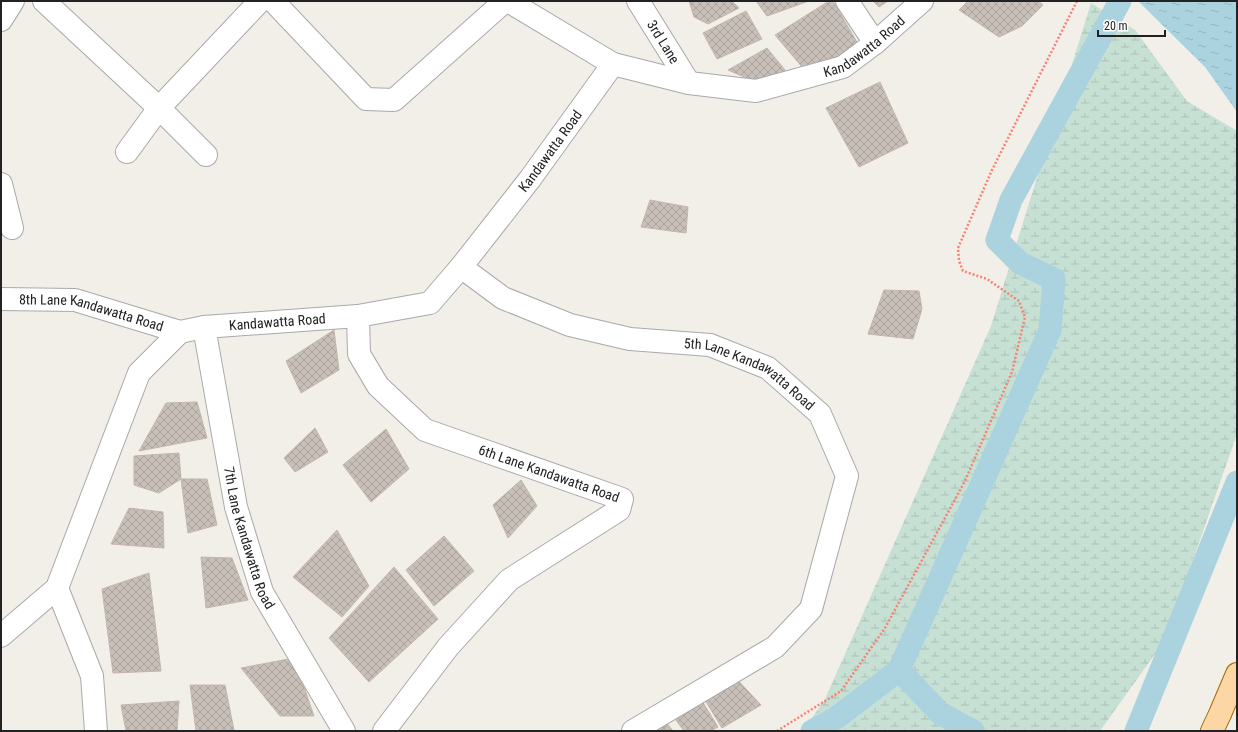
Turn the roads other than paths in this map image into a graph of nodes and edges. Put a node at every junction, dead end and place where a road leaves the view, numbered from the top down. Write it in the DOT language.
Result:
graph roads {
  1 [pos="13,1"];
  2 [pos="44,1"];
  3 [pos="260,1"];
  4 [pos="273,1"];
  5 [pos="505,1"];
  6 [pos="508,1"];
  7 [pos="638,1"];
  8 [pos="847,1"];
  9 [pos="922,1"];
  10 [pos="1,20"];
  11 [pos="875,43"];
  12 [pos="613,64"];
  13 [pos="689,83"];
  14 [pos="159,108"];
  15 [pos="126,152"];
  16 [pos="206,155"];
  17 [pos="1,184"];
  18 [pos="12,228"];
  19 [pos="461,267"];
  20 [pos="1,299"];
  21 [pos="358,316"];
  22 [pos="204,327"];
  23 [pos="180,332"];
  24 [pos="57,588"];
  25 [pos="1,636"];
  26 [pos="1237,674"];
  27 [pos="96,731"];
  28 [pos="344,731"];
  29 [pos="384,731"];
  30 [pos="633,731"];
  31 [pos="1212,731"];
  1 -- 10 [label="street"];
  2 -- 14 [label="street"];
  3 -- 14 [label="street"];
  4 -- 5 [label="street"];
  6 -- 12 [label="street"];
  7 -- 13 [label="street, 3rd Lane"];
  8 -- 11 [label="street"];
  9 -- 11 [label="street, Kandawatta Road"];
  11 -- 13 [label="street, Kandawatta Road"];
  12 -- 13 [label="street, Kandawatta Road"];
  12 -- 19 [label="street, Kandawatta Road"];
  14 -- 15 [label="street"];
  14 -- 16 [label="street"];
  17 -- 18 [label="street"];
  19 -- 21 [label="street, Kandawatta Road"];
  19 -- 30 [label="street, 5th Lane Kandawatta Road"];
  20 -- 23 [label="street, 8th Lane Kandawatta Road"];
  21 -- 22 [label="street, Kandawatta Road"];
  21 -- 29 [label="street, 6th Lane Kandawatta Road"];
  22 -- 23 [label="street, Kandawatta Road"];
  22 -- 28 [label="street, 7th Lane Kandawatta Road"];
  23 -- 24 [label="street"];
  24 -- 25 [label="street"];
  24 -- 27 [label="street"];
  26 -- 31 [label="main road"];
}
